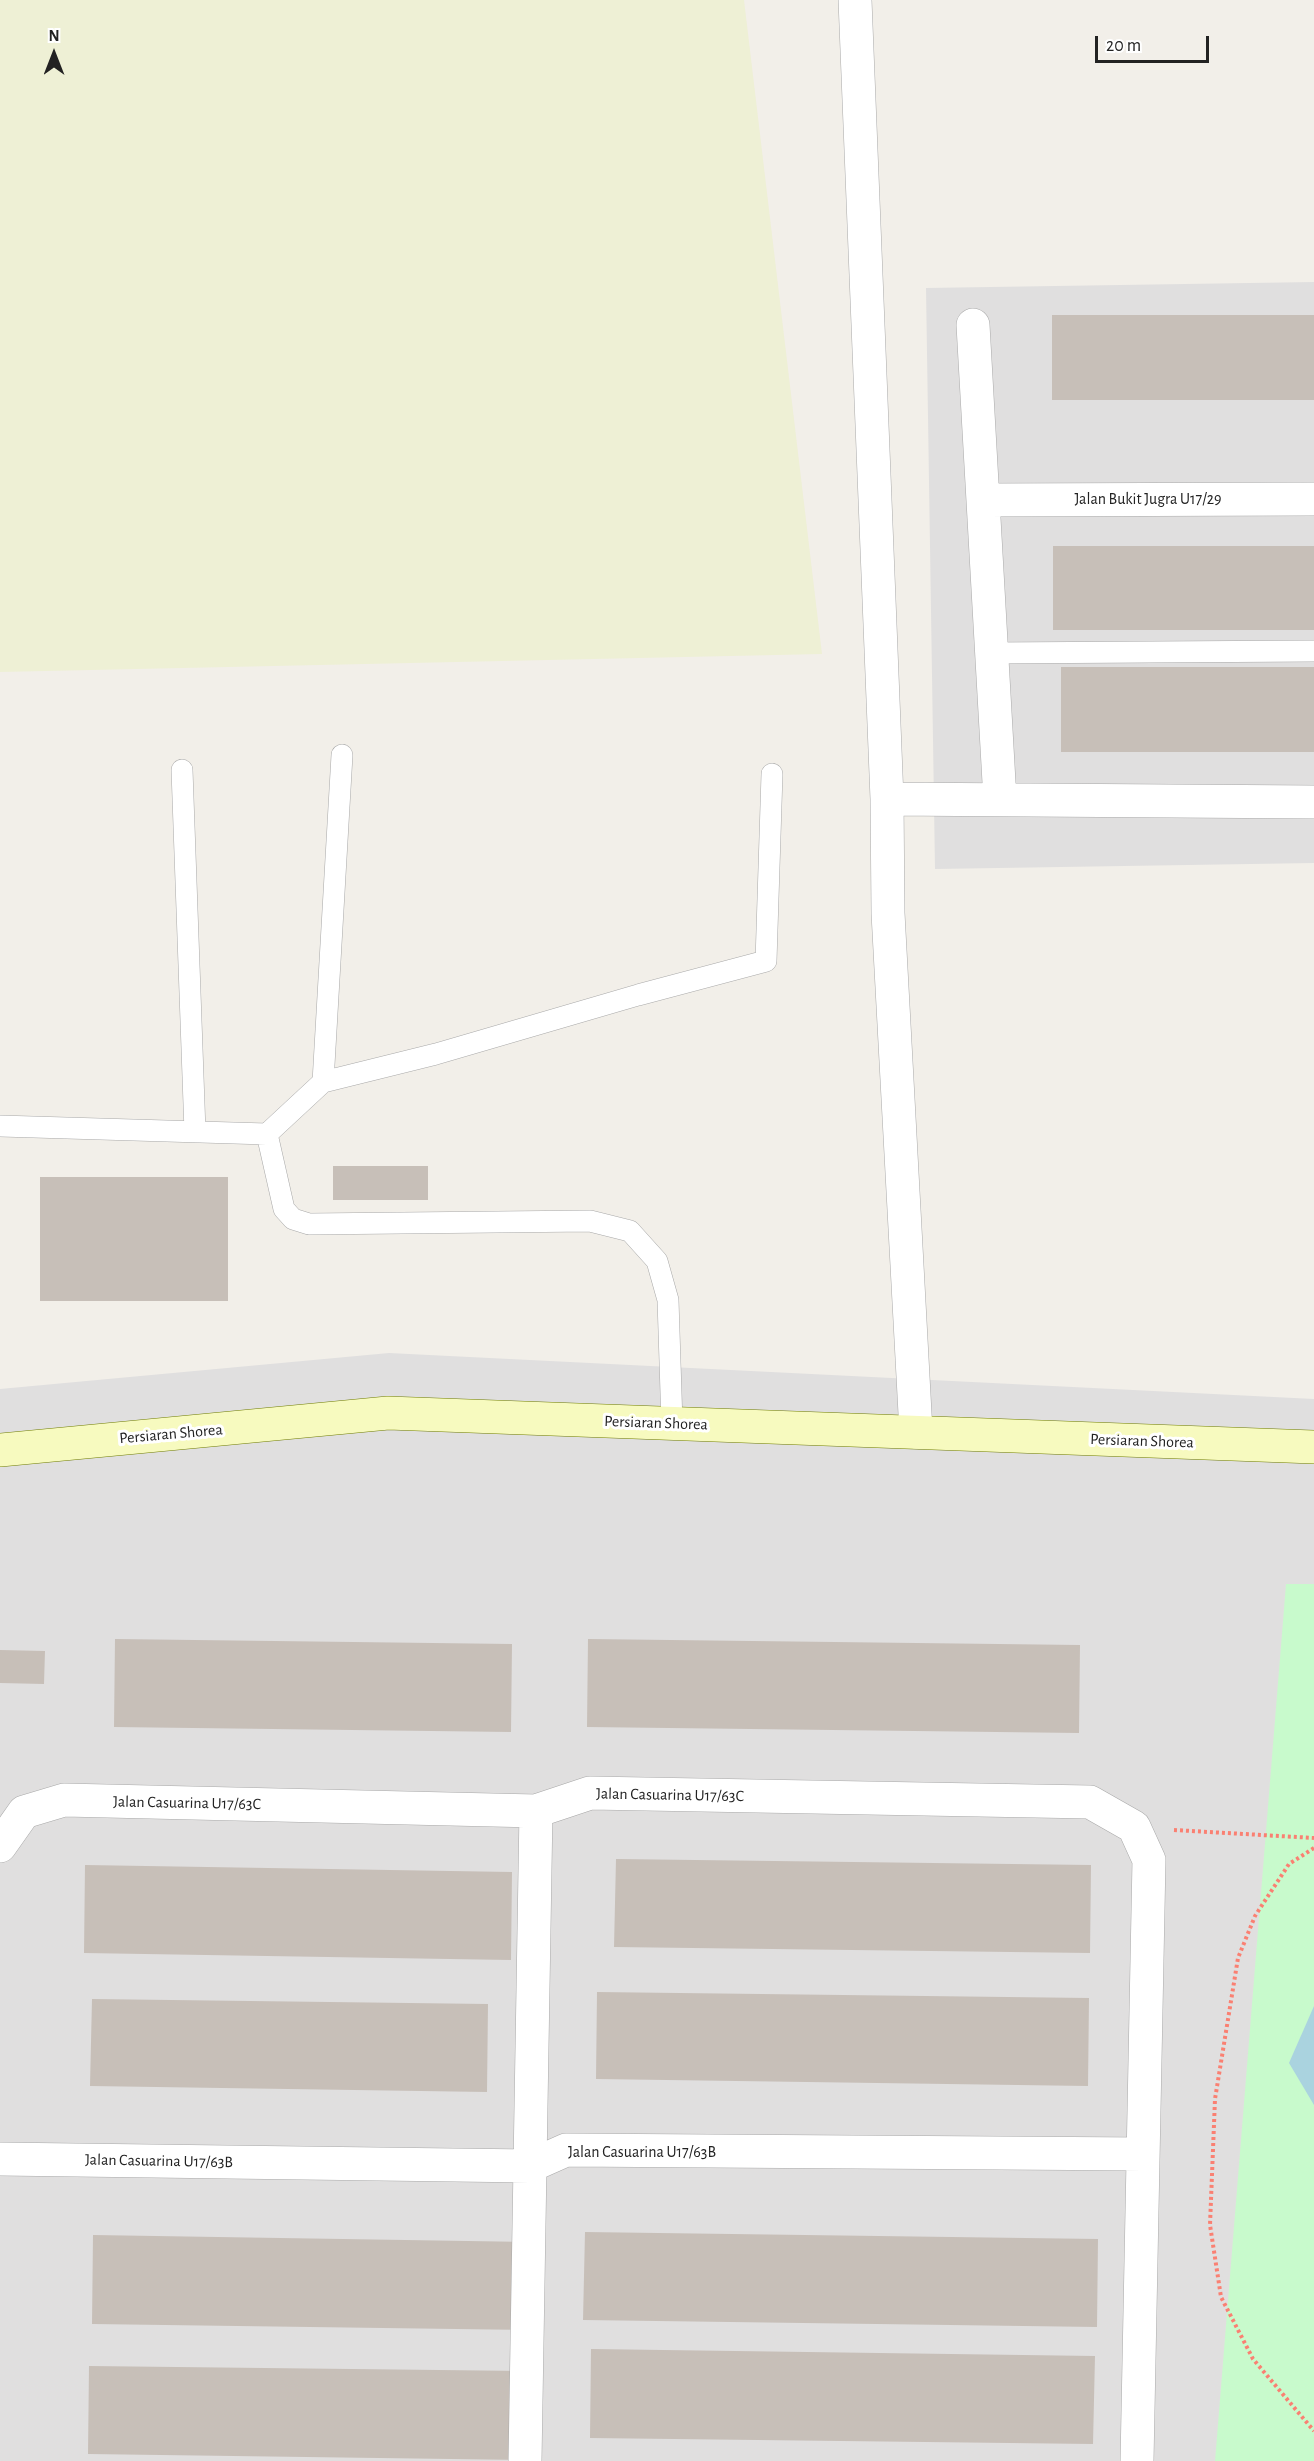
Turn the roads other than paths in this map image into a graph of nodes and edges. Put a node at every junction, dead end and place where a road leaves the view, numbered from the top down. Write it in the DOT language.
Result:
graph roads {
  1 [pos="855,0"];
  2 [pos="973,325"];
  3 [pos="1314,499"];
  4 [pos="983,500"];
  5 [pos="1314,651"];
  6 [pos="992,653"];
  7 [pos="342,755"];
  8 [pos="182,770"];
  9 [pos="772,774"];
  10 [pos="887,799"];
  11 [pos="1000,800"];
  12 [pos="1314,802"];
  13 [pos="322,1082"];
  14 [pos="0,1126"];
  15 [pos="195,1132"];
  16 [pos="267,1134"];
  17 [pos="672,1424"];
  18 [pos="916,1432"];
  19 [pos="1314,1447"];
  20 [pos="0,1450"];
  21 [pos="536,1811"];
  22 [pos="0,1846"];
  23 [pos="1143,2154"];
  24 [pos="0,2159"];
  25 [pos="530,2166"];
  26 [pos="525,2461"];
  27 [pos="1137,2461"];
  1 -- 10 [label="street"];
  2 -- 4 [label="street"];
  3 -- 4 [label="street, Jalan Bukit Jugra U17/29"];
  4 -- 6 [label="street"];
  5 -- 6 [label="lane"];
  6 -- 11 [label="street"];
  7 -- 13 [label="lane"];
  8 -- 15 [label="lane"];
  9 -- 13 [label="lane"];
  10 -- 11 [label="street"];
  10 -- 18 [label="street"];
  11 -- 12 [label="street"];
  13 -- 16 [label="lane"];
  14 -- 15 [label="lane"];
  15 -- 16 [label="lane"];
  16 -- 17 [label="lane"];
  17 -- 18 [label="main road, Persiaran Shorea"];
  17 -- 20 [label="main road, Persiaran Shorea"];
  18 -- 19 [label="main road, Persiaran Shorea"];
  21 -- 22 [label="street, Jalan Casuarina U17/63C"];
  21 -- 23 [label="street, Jalan Casuarina U17/63C"];
  21 -- 25 [label="street"];
  23 -- 25 [label="street, Jalan Casuarina U17/63B"];
  23 -- 27 [label="street"];
  24 -- 25 [label="street, Jalan Casuarina U17/63B"];
  25 -- 26 [label="street"];
}
